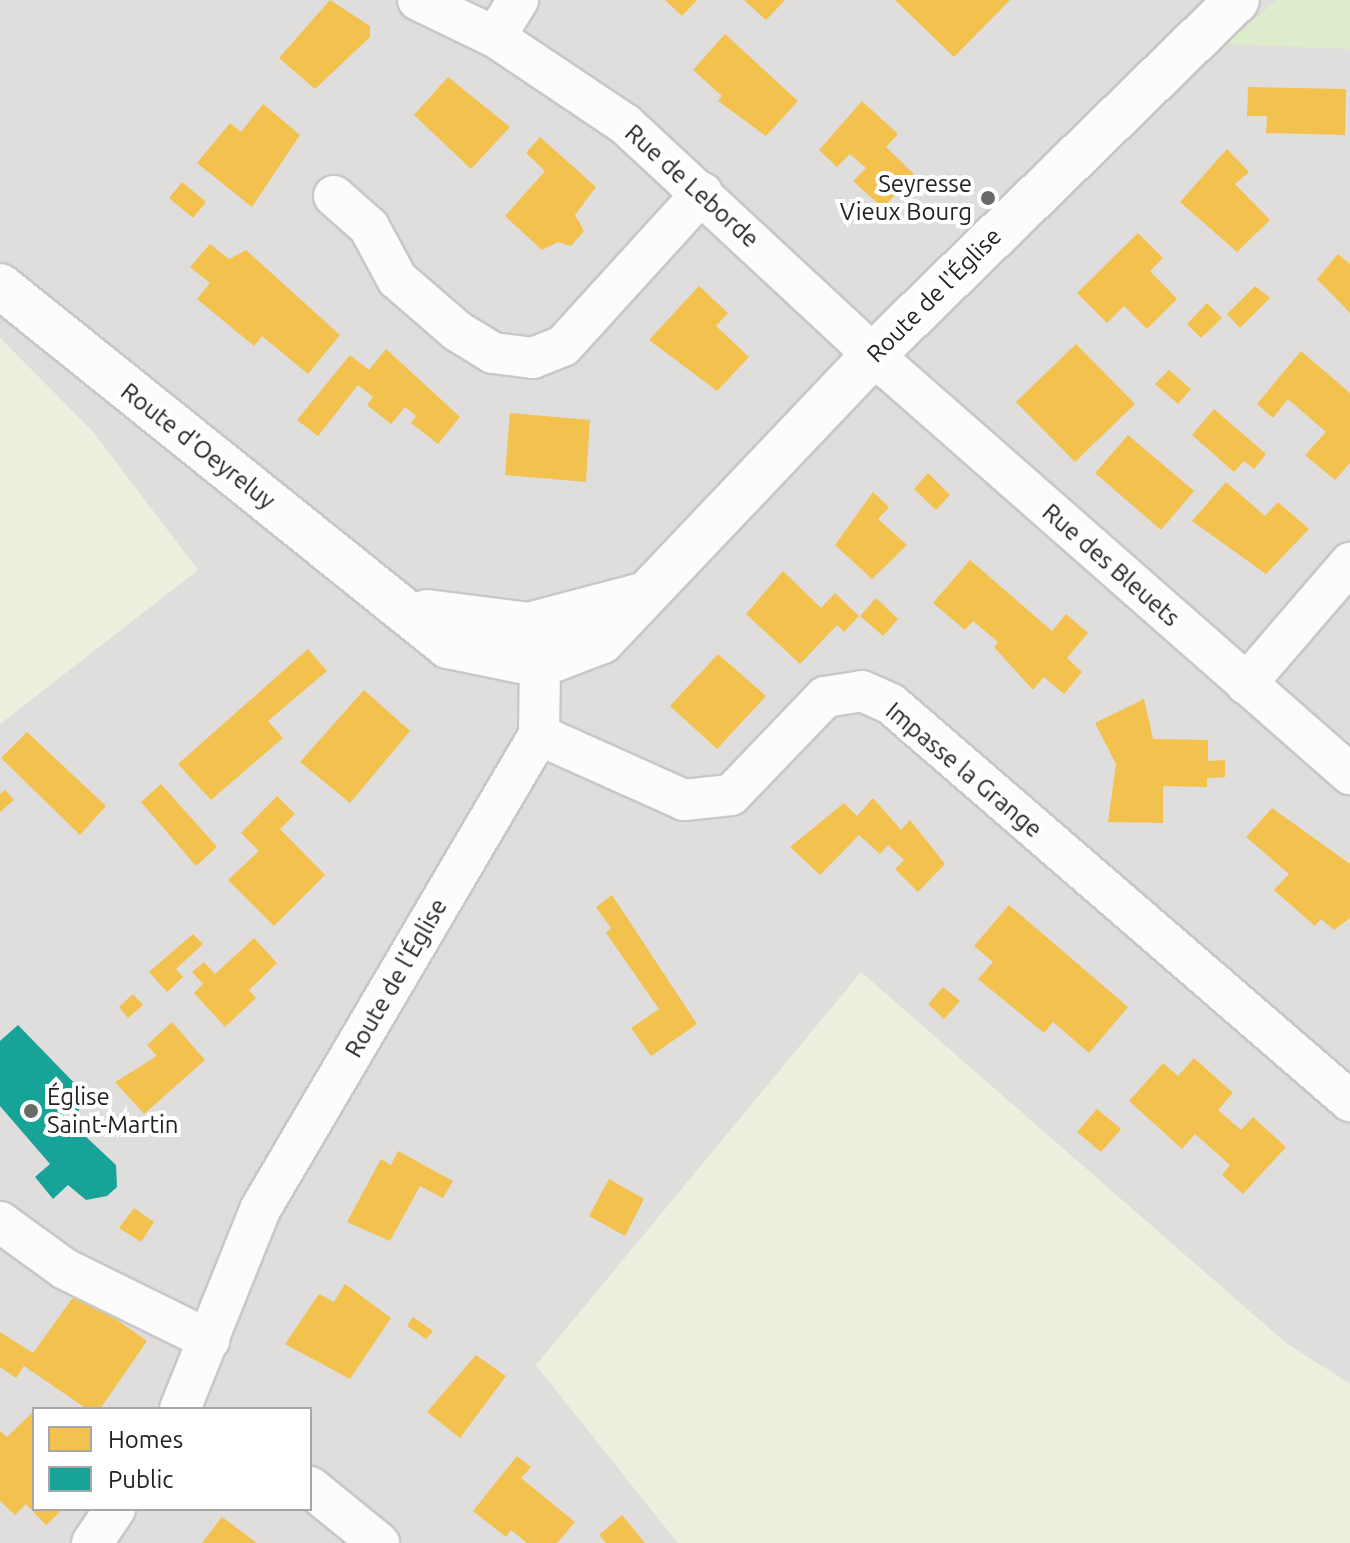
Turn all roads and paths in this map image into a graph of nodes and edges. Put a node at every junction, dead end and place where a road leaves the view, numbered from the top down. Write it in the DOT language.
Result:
graph roads {
  1 [pos="418,0"];
  2 [pos="518,0"];
  3 [pos="1237,0"];
  4 [pos="495,37"];
  5 [pos="702,193"];
  6 [pos="334,196"];
  7 [pos="0,286"];
  8 [pos="873,355"];
  9 [pos="1350,563"];
  10 [pos="535,645"];
  11 [pos="1246,684"];
  12 [pos="539,735"];
  13 [pos="1350,774"];
  14 [pos="1350,1101"];
  15 [pos="0,1222"];
  16 [pos="209,1340"];
  17 [pos="187,1407"];
  18 [pos="312,1489"];
  19 [pos="114,1511"];
  20 [pos="92,1543"];
  21 [pos="379,1543"];
  1 -- 4 [label="street, Rue de Leborde"];
  2 -- 4 [label="street"];
  3 -- 8 [label="street, Route de l'Église"];
  4 -- 5 [label="street, Rue de Leborde"];
  5 -- 6 [label="street"];
  5 -- 8 [label="street, Rue de Leborde"];
  7 -- 10 [label="street, Route d'Oeyreluy"];
  8 -- 10 [label="street, Route de l'Église"];
  8 -- 11 [label="street, Rue des Bleuets"];
  9 -- 11 [label="street"];
  10 -- 12 [label="street, Route de l'Église"];
  11 -- 13 [label="street, Rue des Bleuets"];
  12 -- 14 [label="street, Impasse la Grange"];
  12 -- 16 [label="street, Route de l'Église"];
  15 -- 16 [label="street"];
  16 -- 17 [label="street, Route de l'Église"];
  18 -- 21 [label="street"];
  19 -- 20 [label="street"];
}
